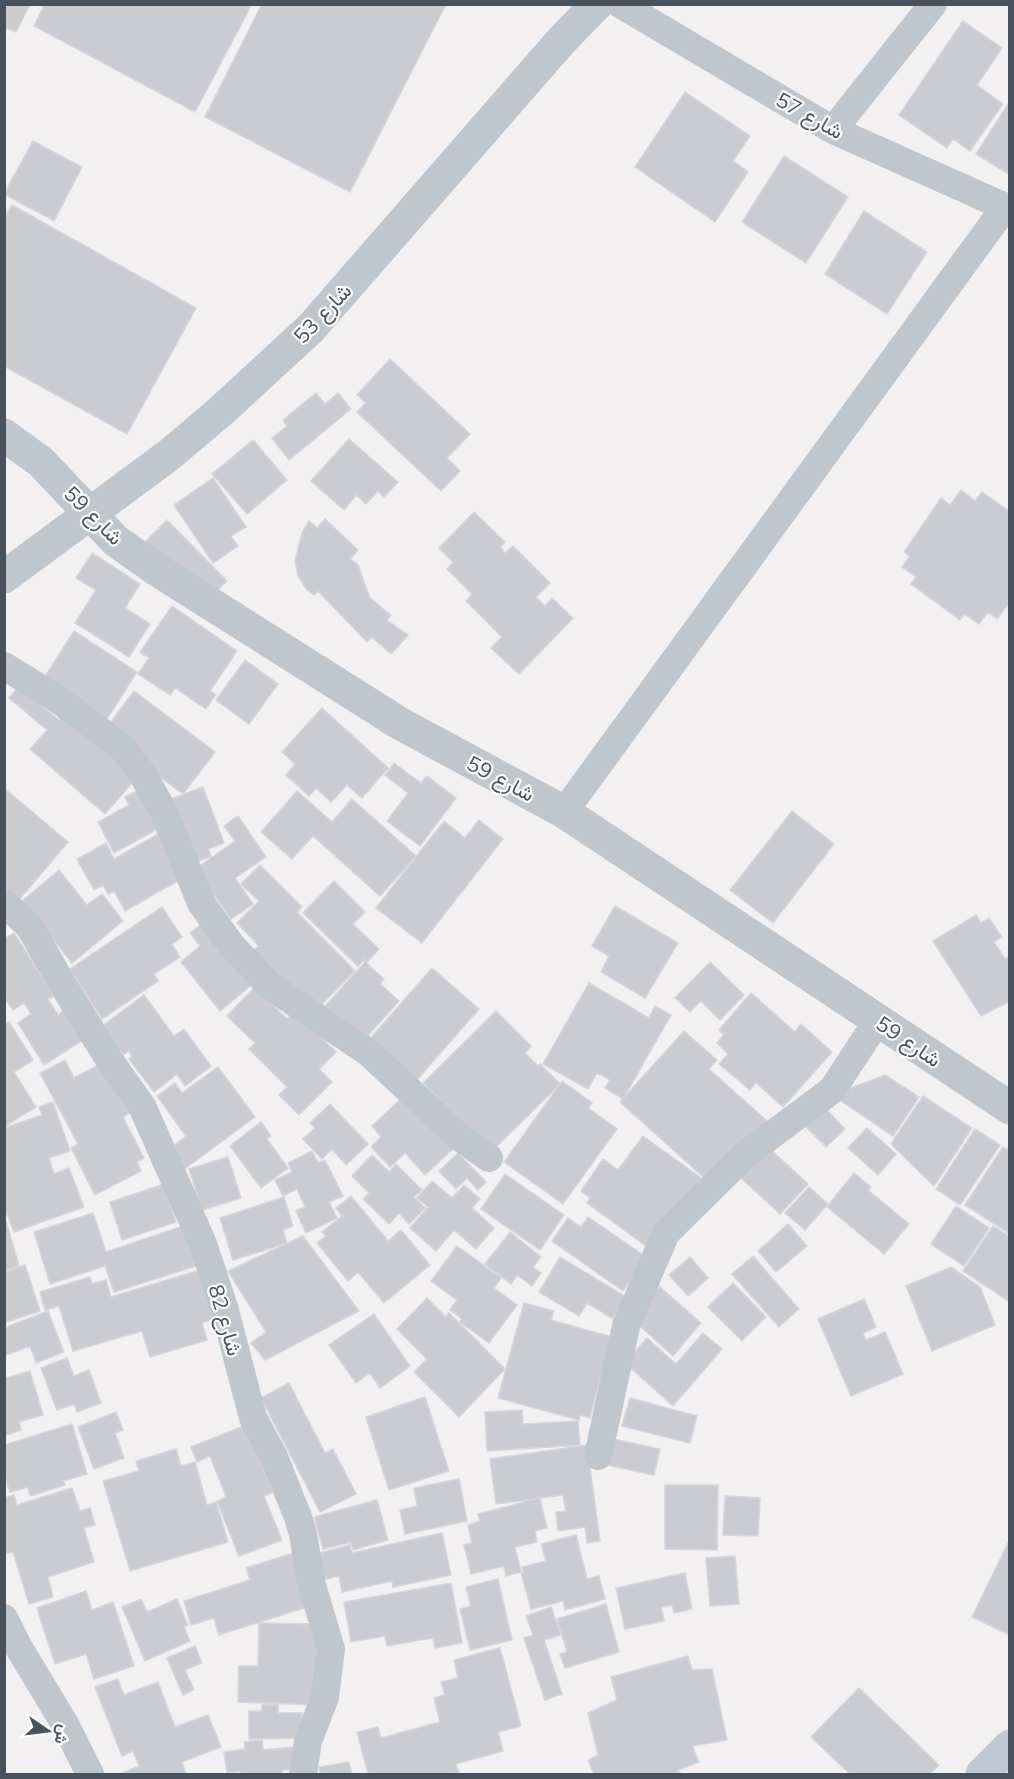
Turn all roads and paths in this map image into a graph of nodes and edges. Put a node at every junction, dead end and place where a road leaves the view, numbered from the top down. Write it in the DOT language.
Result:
graph roads {
  1 [pos="597,4"];
  2 [pos="620,4"];
  3 [pos="933,4"];
  4 [pos="833,130"];
  5 [pos="1007,208"];
  6 [pos="4,435"];
  7 [pos="90,514"];
  8 [pos="4,577"];
  9 [pos="4,666"];
  10 [pos="564,812"];
  11 [pos="4,903"];
  12 [pos="878,1020"];
  13 [pos="1010,1108"];
  14 [pos="489,1158"];
  15 [pos="598,1455"];
  16 [pos="4,1618"];
  17 [pos="1010,1746"];
  18 [pos="90,1774"];
  19 [pos="303,1774"];
  20 [pos="982,1774"];
  1 -- 7 [label="street, شارع 53"];
  2 -- 4 [label="street, شارع 57"];
  3 -- 4 [label="street"];
  4 -- 5 [label="street, شارع 57"];
  5 -- 10 [label="street"];
  6 -- 7 [label="street, شارع 59"];
  7 -- 8 [label="street, شارع 53"];
  7 -- 10 [label="street, شارع 59"];
  9 -- 14 [label="street"];
  10 -- 12 [label="street, شارع 59"];
  11 -- 19 [label="street, شارع 82"];
  12 -- 13 [label="street, شارع 59"];
  12 -- 15 [label="street"];
  16 -- 18 [label="street"];
  17 -- 20 [label="main road"];
}
